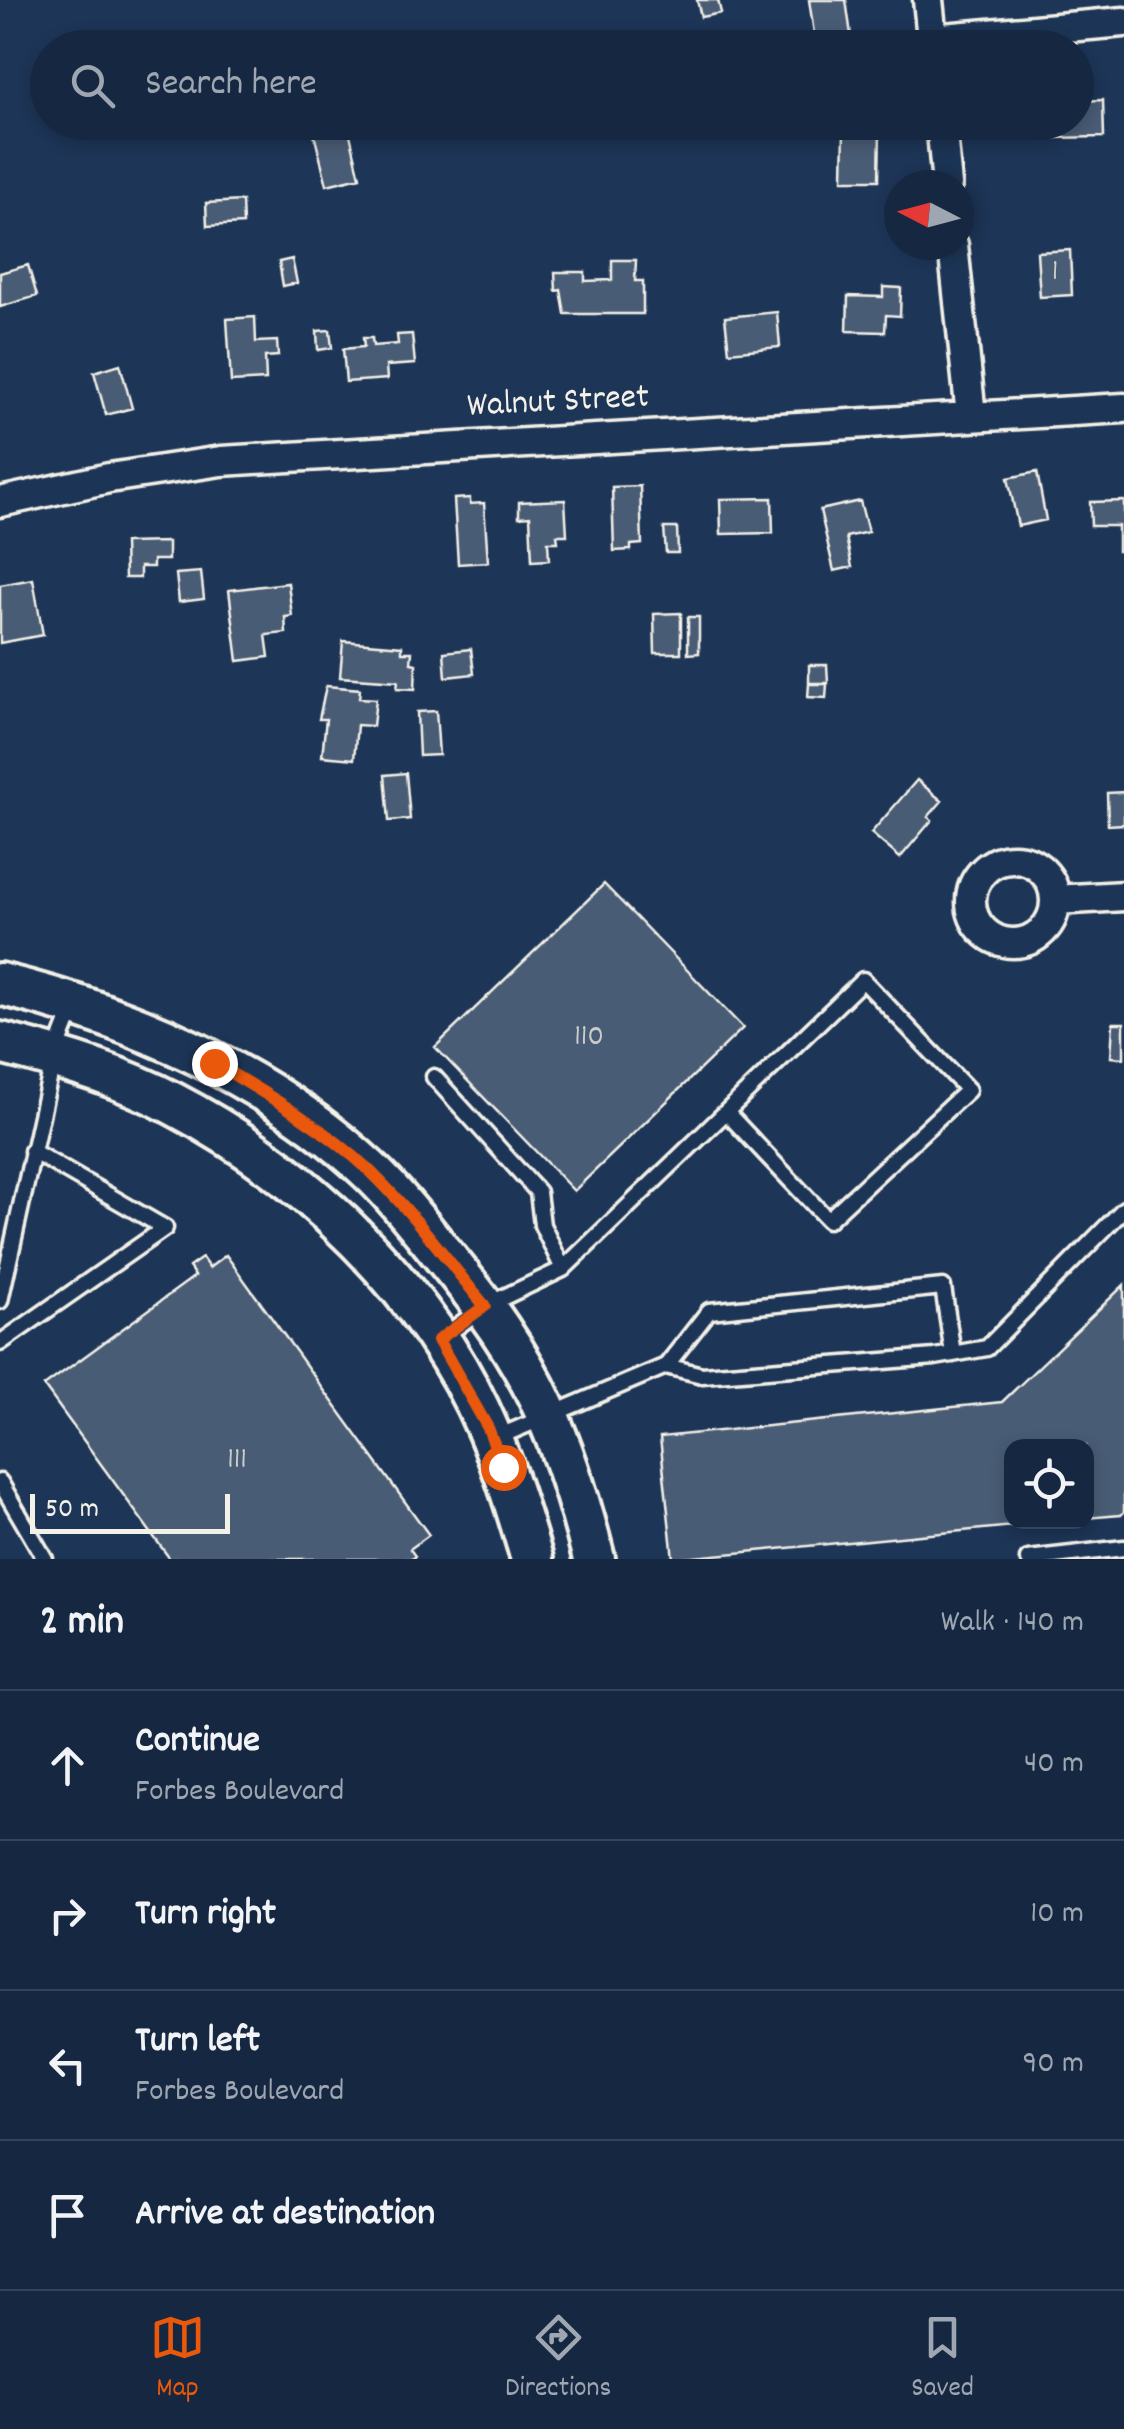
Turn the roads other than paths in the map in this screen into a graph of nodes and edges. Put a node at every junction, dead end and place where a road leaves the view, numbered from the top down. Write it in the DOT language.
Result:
graph roads {
  1 [pos="928,0"];
  2 [pos="1124,22"];
  3 [pos="931,30"];
  4 [pos="1051,30"];
  5 [pos="943,140"];
  6 [pos="946,170"];
  7 [pos="955,260"];
  8 [pos="1124,408"];
  9 [pos="971,416"];
  10 [pos="0,502"];
  11 [pos="1124,896"];
  12 [pos="1055,900"];
  13 [pos="0,984"];
  14 [pos="74,1005"];
  15 [pos="0,1043"];
  16 [pos="54,1057"];
  17 [pos="434,1077"];
  18 [pos="727,1113"];
  19 [pos="32,1151"];
  20 [pos="1124,1208"];
  21 [pos="563,1269"];
  22 [pos="0,1301"];
  23 [pos="485,1306"];
  24 [pos="438,1340"];
  25 [pos="0,1343"];
  26 [pos="953,1354"];
  27 [pos="666,1366"];
  28 [pos="548,1418"];
  29 [pos="492,1439"];
  30 [pos="0,1482"];
  31 [pos="1124,1548"];
  32 [pos="45,1559"];
  33 [pos="532,1559"];
  34 [pos="594,1559"];
  35 [pos="1028,1559"];
  1 -- 3 [label="street"];
  2 -- 4 [label="street"];
  5 -- 6 [label="street"];
  7 -- 9 [label="street"];
  8 -- 9 [label="street, Walnut Street"];
  9 -- 10 [label="street, Walnut Street"];
  11 -- 12 [label="street"];
  13 -- 14 [label="street"];
  14 -- 16 [label="lane"];
  14 -- 23 [label="street"];
  15 -- 16 [label="street"];
  16 -- 19 [label="lane"];
  16 -- 24 [label="street"];
  17 -- 21 [label="lane"];
  18 -- 18 [label="lane"];
  18 -- 21 [label="lane"];
  19 -- 22 [label="lane"];
  19 -- 25 [label="lane"];
  20 -- 26 [label="lane"];
  21 -- 23 [label="lane"];
  23 -- 24 [label="lane"];
  23 -- 28 [label="street"];
  24 -- 29 [label="street"];
  26 -- 27 [label="lane"];
  26 -- 27 [label="lane"];
  27 -- 28 [label="lane"];
  28 -- 29 [label="lane"];
  28 -- 34 [label="street"];
  29 -- 33 [label="street"];
  30 -- 32 [label="lane"];
  31 -- 35 [label="lane"];
}
